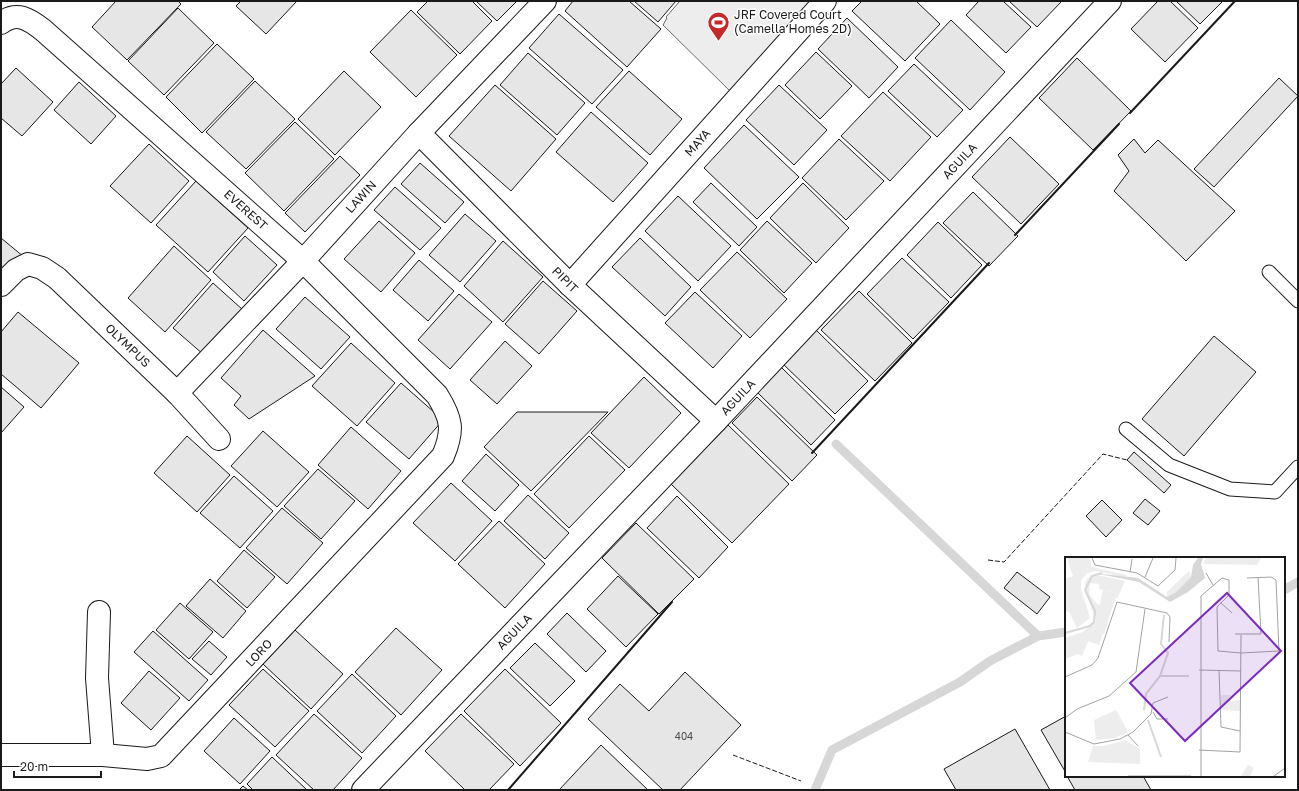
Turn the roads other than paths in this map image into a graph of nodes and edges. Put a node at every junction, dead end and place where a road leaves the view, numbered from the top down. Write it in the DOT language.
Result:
graph roads {
  1 [pos="545,1"];
  2 [pos="825,1"];
  3 [pos="1110,1"];
  4 [pos="10,20"];
  5 [pos="419,133"];
  6 [pos="303,261"];
  7 [pos="1269,272"];
  8 [pos="1,285"];
  9 [pos="570,285"];
  10 [pos="1298,301"];
  11 [pos="176,393"];
  12 [pos="716,421"];
  13 [pos="451,425"];
  14 [pos="1126,430"];
  15 [pos="220,438"];
  16 [pos="1298,467"];
  17 [pos="99,612"];
  18 [pos="1,755"];
  19 [pos="103,755"];
  20 [pos="363,790"];
  1 -- 5 [label="street, LAWIN"];
  2 -- 9 [label="street, MAYA"];
  3 -- 12 [label="street, AGUILA"];
  4 -- 6 [label="street, EVEREST"];
  5 -- 6 [label="street, LAWIN"];
  5 -- 9 [label="street, PIPIT"];
  6 -- 11 [label="street, LAWIN"];
  6 -- 13 [label="street, EVEREST"];
  7 -- 10 [label="lane"];
  8 -- 11 [label="street, OLYMPUS"];
  9 -- 12 [label="street, PIPIT"];
  11 -- 15 [label="street, OLYMPUS"];
  12 -- 20 [label="street, AGUILA"];
  13 -- 19 [label="street, LORO"];
  14 -- 16 [label="lane"];
  17 -- 19 [label="street"];
  18 -- 19 [label="street, LORO"];
}
